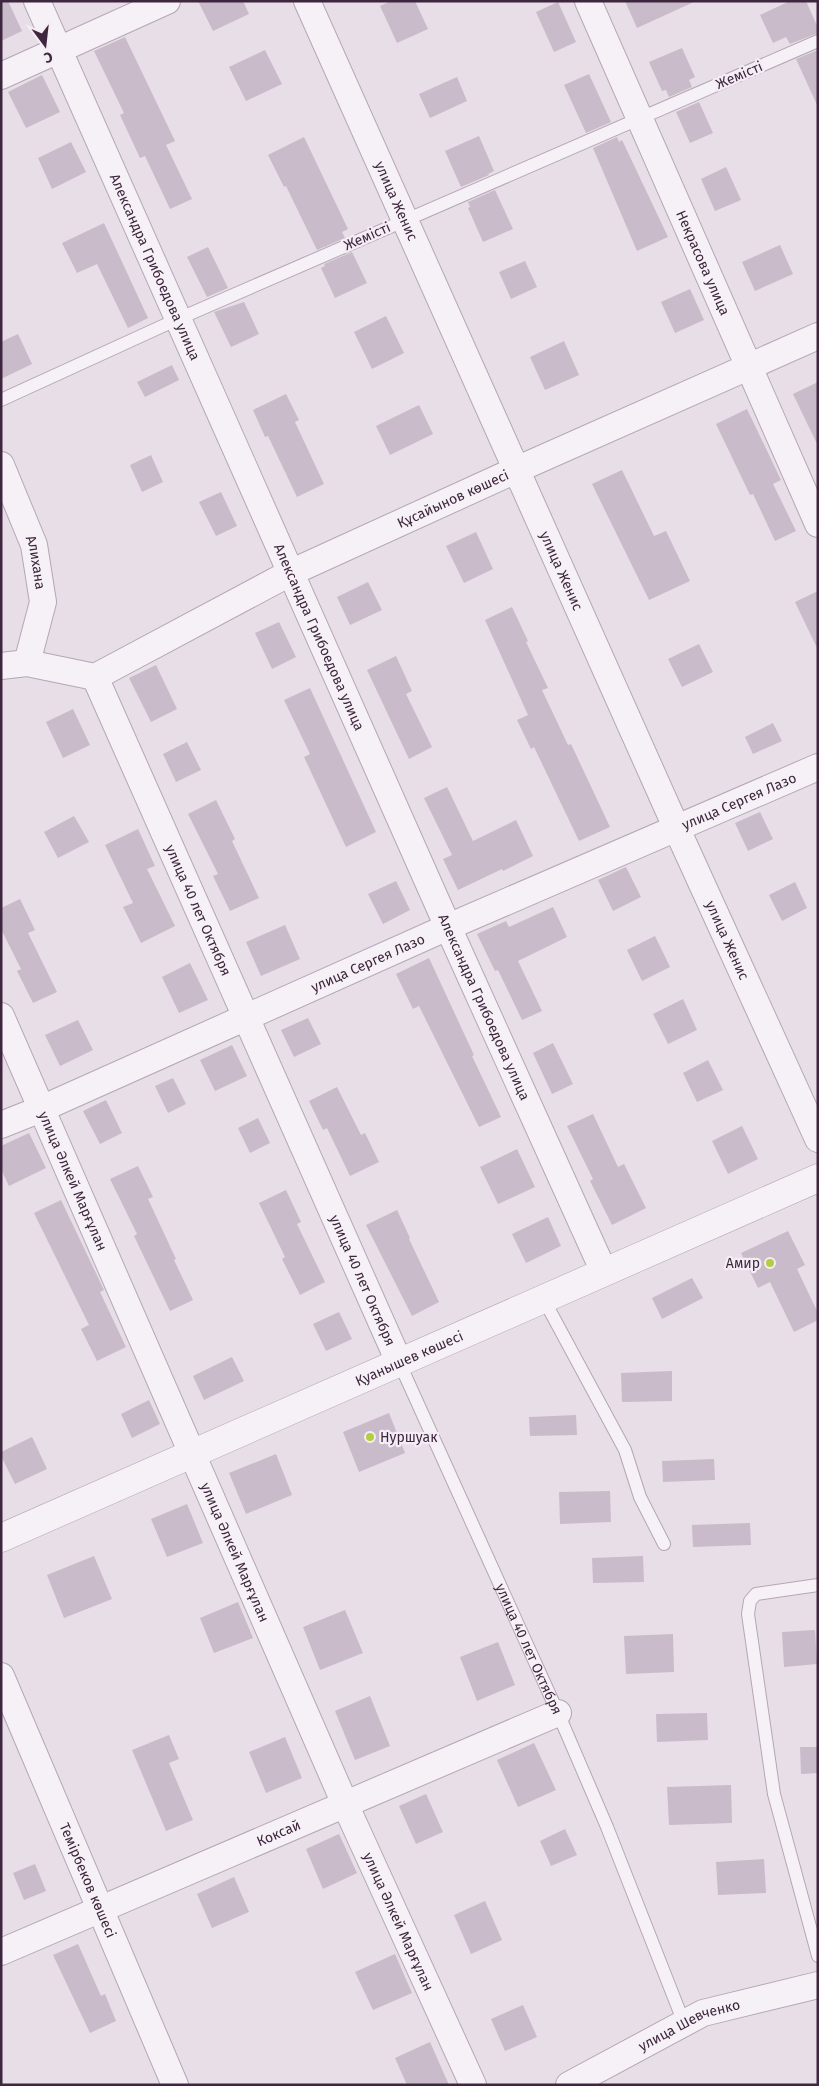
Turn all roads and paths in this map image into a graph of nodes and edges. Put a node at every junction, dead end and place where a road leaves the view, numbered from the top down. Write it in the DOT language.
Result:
graph roads {
  1 [pos="37,1"];
  2 [pos="167,1"];
  3 [pos="307,1"];
  4 [pos="588,1"];
  5 [pos="818,41"];
  6 [pos="59,51"];
  7 [pos="1,76"];
  8 [pos="639,118"];
  9 [pos="405,220"];
  10 [pos="178,320"];
  11 [pos="818,336"];
  12 [pos="748,367"];
  13 [pos="1,400"];
  14 [pos="1,465"];
  15 [pos="516,470"];
  16 [pos="818,524"];
  17 [pos="290,573"];
  18 [pos="27,663"];
  19 [pos="1,666"];
  20 [pos="95,677"];
  21 [pos="818,767"];
  22 [pos="676,827"];
  23 [pos="448,927"];
  24 [pos="1,1016"];
  25 [pos="246,1017"];
  26 [pos="41,1109"];
  27 [pos="1,1125"];
  28 [pos="818,1139"];
  29 [pos="818,1178"];
  30 [pos="604,1272"];
  31 [pos="543,1298"];
  32 [pos="399,1362"];
  33 [pos="193,1454"];
  34 [pos="1,1538"];
  35 [pos="664,1544"];
  36 [pos="818,1585"];
  37 [pos="1,1676"];
  38 [pos="558,1713"];
  39 [pos="344,1804"];
  40 [pos="100,1908"];
  41 [pos="1,1952"];
  42 [pos="818,1956"];
  43 [pos="818,1984"];
  44 [pos="684,2023"];
  45 [pos="176,2085"];
  46 [pos="473,2085"];
  47 [pos="569,2085"];
  1 -- 6 [label="street, Александра Грибоедова улица"];
  2 -- 6 [label="street"];
  3 -- 9 [label="street, улица Женис"];
  4 -- 8 [label="street, Некрасова улица"];
  5 -- 8 [label="lane, Жемісті"];
  6 -- 7 [label="street"];
  6 -- 10 [label="street, Александра Грибоедова улица"];
  8 -- 9 [label="lane, Жемісті"];
  8 -- 12 [label="street, Некрасова улица"];
  9 -- 10 [label="lane, Жемісті"];
  9 -- 15 [label="street, улица Женис"];
  10 -- 13 [label="lane, Жемісті"];
  10 -- 17 [label="street, Александра Грибоедова улица"];
  11 -- 12 [label="street, Құсайынов көшесі"];
  12 -- 15 [label="street, Құсайынов көшесі"];
  12 -- 16 [label="street, Некрасова улица"];
  14 -- 18 [label="street, Алихана"];
  15 -- 17 [label="street, Құсайынов көшесі"];
  15 -- 22 [label="street, улица Женис"];
  17 -- 20 [label="street, Құсайынов көшесі"];
  17 -- 23 [label="street, Александра Грибоедова улица"];
  18 -- 19 [label="street"];
  18 -- 20 [label="street"];
  20 -- 25 [label="street, улица 40 лет Октября"];
  21 -- 22 [label="street, улица Сергея Лазо"];
  22 -- 23 [label="street, улица Сергея Лазо"];
  22 -- 28 [label="street, улица Женис"];
  23 -- 25 [label="street, улица Сергея Лазо"];
  23 -- 30 [label="street, Александра Грибоедова улица"];
  24 -- 26 [label="street, улица Әлкей Марғұлан"];
  25 -- 26 [label="street, улица Сергея Лазо"];
  25 -- 32 [label="street, улица 40 лет Октября"];
  26 -- 27 [label="street, улица Сергея Лазо"];
  26 -- 33 [label="street, улица Әлкей Марғұлан"];
  29 -- 30 [label="street, Қуанышев көшесі"];
  30 -- 31 [label="street, Қуанышев көшесі"];
  31 -- 32 [label="street, Қуанышев көшесі"];
  31 -- 35 [label="lane"];
  32 -- 33 [label="street, Қуанышев көшесі"];
  32 -- 38 [label="lane, улица 40 лет Октября"];
  33 -- 34 [label="street, Қуанышев көшесі"];
  33 -- 39 [label="street, улица Әлкей Марғұлан"];
  36 -- 42 [label="lane"];
  37 -- 40 [label="street, Темірбеков көшесі"];
  38 -- 39 [label="street, Коксай"];
  38 -- 44 [label="lane, улица 40 лет Октября"];
  39 -- 40 [label="street, Коксай"];
  39 -- 46 [label="street, улица Әлкей Марғұлан"];
  40 -- 41 [label="street, Коксай"];
  40 -- 45 [label="street, Темірбеков көшесі"];
  43 -- 44 [label="street, улица Шевченко"];
  44 -- 47 [label="street, улица Шевченко"];
}
